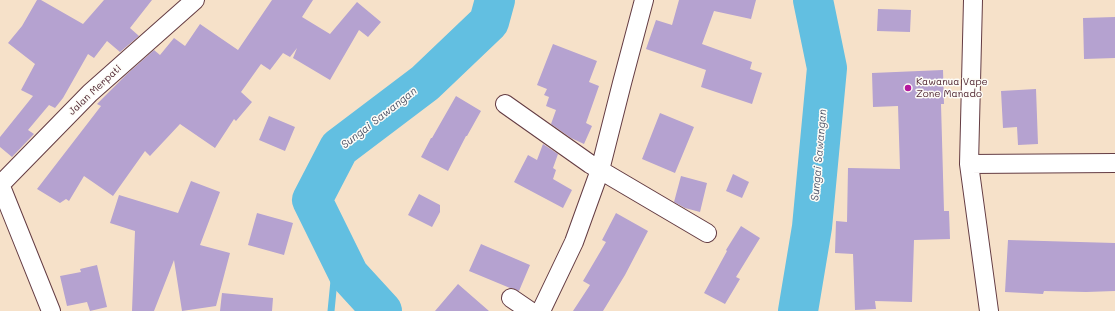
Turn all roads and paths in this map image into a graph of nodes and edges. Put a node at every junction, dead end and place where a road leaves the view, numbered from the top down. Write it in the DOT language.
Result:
graph roads {
  1 [pos="195,0"];
  2 [pos="644,0"];
  3 [pos="973,0"];
  4 [pos="505,104"];
  5 [pos="1115,162"];
  6 [pos="969,164"];
  7 [pos="600,170"];
  8 [pos="0,184"];
  9 [pos="707,233"];
  10 [pos="511,298"];
  11 [pos="49,308"];
  12 [pos="530,311"];
  13 [pos="541,311"];
  14 [pos="989,311"];
  1 -- 8 [label="street, Jalan Merpati"];
  2 -- 7 [label="street"];
  3 -- 6 [label="street"];
  4 -- 7 [label="street"];
  5 -- 6 [label="street"];
  6 -- 14 [label="street"];
  7 -- 9 [label="street"];
  7 -- 13 [label="street"];
  8 -- 11 [label="street"];
  10 -- 12 [label="street"];
}
